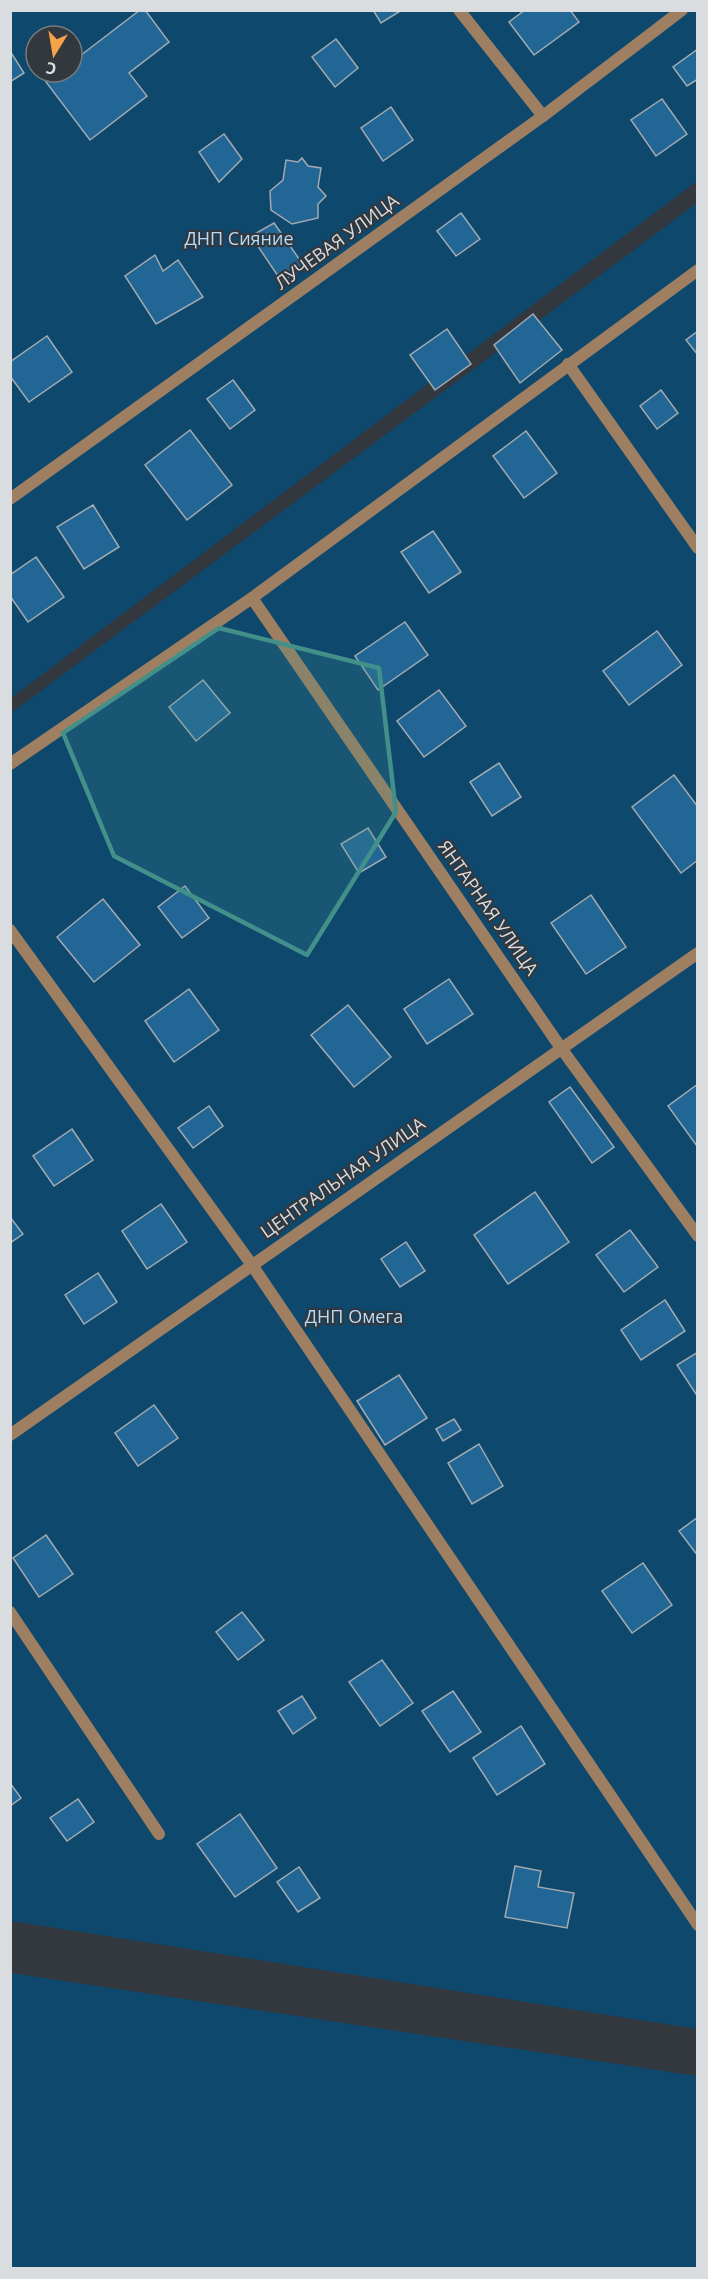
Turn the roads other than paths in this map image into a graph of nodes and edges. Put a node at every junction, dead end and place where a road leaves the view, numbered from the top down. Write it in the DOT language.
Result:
graph roads {
  1 [pos="459,10"];
  2 [pos="682,10"];
  3 [pos="543,116"];
  4 [pos="698,270"];
  5 [pos="568,364"];
  6 [pos="10,499"];
  7 [pos="698,548"];
  8 [pos="252,598"];
  9 [pos="10,764"];
  10 [pos="10,930"];
  11 [pos="698,953"];
  12 [pos="561,1047"];
  13 [pos="698,1236"];
  14 [pos="252,1265"];
  15 [pos="10,1435"];
  16 [pos="10,1612"];
  17 [pos="159,1834"];
  18 [pos="698,1924"];
  1 -- 3 [label="street"];
  2 -- 3 [label="street, ЛУЧЕВАЯ УЛИЦА"];
  3 -- 6 [label="street, ЛУЧЕВАЯ УЛИЦА"];
  4 -- 5 [label="street"];
  5 -- 7 [label="street"];
  5 -- 8 [label="street"];
  8 -- 9 [label="street"];
  8 -- 12 [label="street, ЯНТАРНАЯ УЛИЦА"];
  10 -- 14 [label="street"];
  11 -- 12 [label="street, ЦЕНТРАЛЬНАЯ УЛИЦА"];
  12 -- 13 [label="street, ЯНТАРНАЯ УЛИЦА"];
  12 -- 14 [label="street, ЦЕНТРАЛЬНАЯ УЛИЦА"];
  14 -- 15 [label="street, ЦЕНТРАЛЬНАЯ УЛИЦА"];
  14 -- 18 [label="street"];
  16 -- 17 [label="street"];
}
